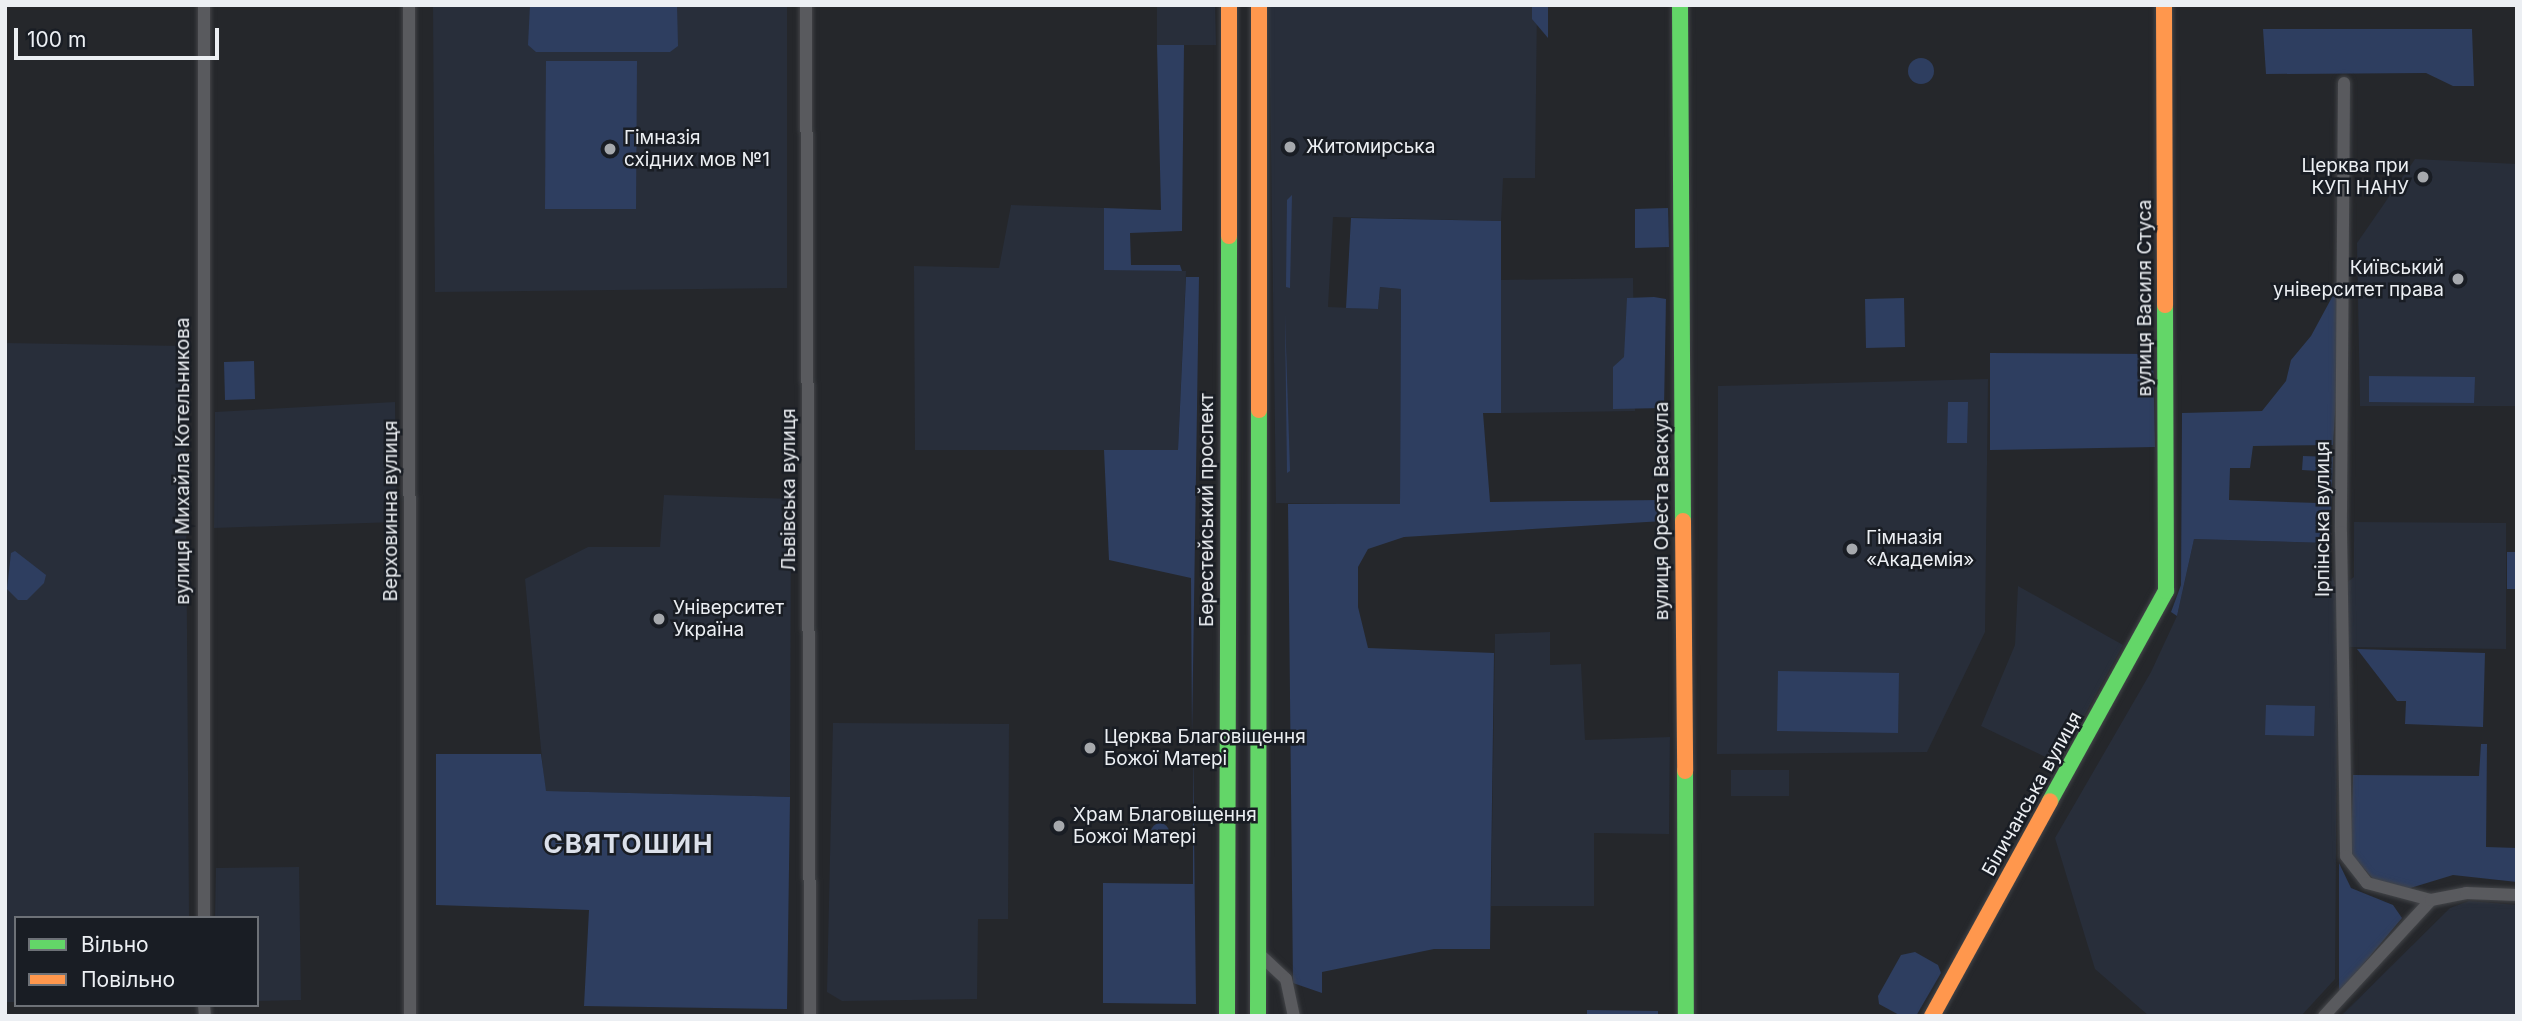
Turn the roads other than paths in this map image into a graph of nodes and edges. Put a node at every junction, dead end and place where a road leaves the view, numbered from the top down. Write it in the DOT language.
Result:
graph roads {
  1 [pos="204,5"];
  2 [pos="409,5"];
  3 [pos="806,5"];
  4 [pos="1229,5"];
  5 [pos="1259,5"];
  6 [pos="1679,5"];
  7 [pos="2164,5"];
  8 [pos="2344,83"];
  9 [pos="2166,591"];
  10 [pos="2517,895"];
  11 [pos="2431,900"];
  12 [pos="204,916"];
  13 [pos="1258,953"];
  14 [pos="410,1016"];
  15 [pos="810,1016"];
  16 [pos="1227,1016"];
  17 [pos="1258,1016"];
  18 [pos="1294,1016"];
  19 [pos="1686,1016"];
  20 [pos="1932,1016"];
  21 [pos="2324,1016"];
  1 -- 12 [label="street, вулиця Михайла Котельникова"];
  2 -- 14 [label="street, Верховинна вулиця"];
  3 -- 15 [label="street, Львівська вулиця"];
  4 -- 16 [label="street, Берестейський проспект"];
  5 -- 13 [label="street"];
  6 -- 19 [label="street, вулиця Ореста Васкула"];
  7 -- 9 [label="street, вулиця Василя Стуса"];
  8 -- 11 [label="street, Ірпінська вулиця"];
  9 -- 20 [label="street, Біличанська вулиця"];
  10 -- 11 [label="street"];
  11 -- 21 [label="street"];
  13 -- 17 [label="street"];
  13 -- 18 [label="street"];
}
